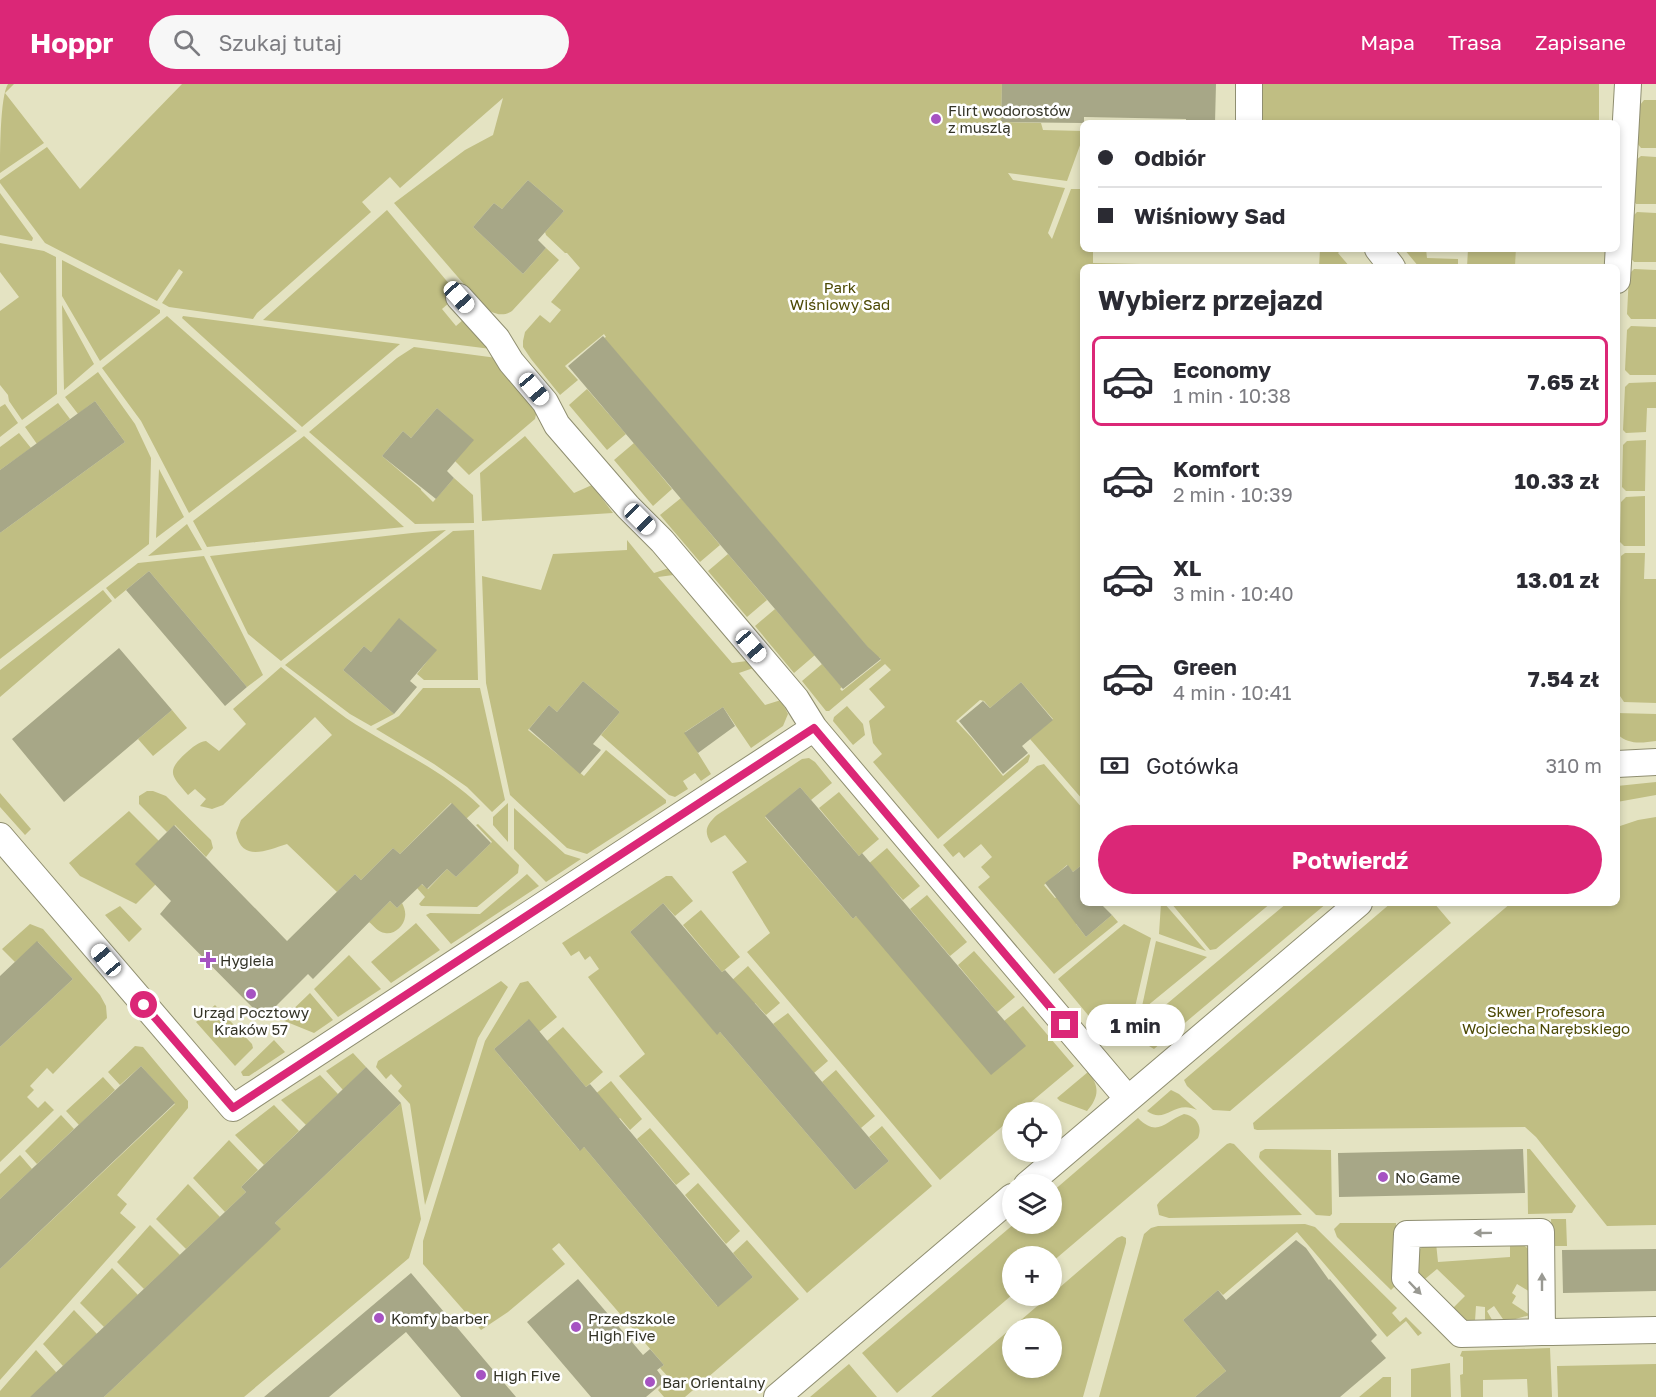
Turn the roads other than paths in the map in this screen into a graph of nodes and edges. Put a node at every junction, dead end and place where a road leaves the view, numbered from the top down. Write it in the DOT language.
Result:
graph roads {
  1 [pos="1249,84"];
  2 [pos="1628,84"];
  3 [pos="1249,120"];
  4 [pos="1620,227"];
  5 [pos="1380,252"];
  6 [pos="1390,264"];
  7 [pos="459,297"];
  8 [pos="814,728"];
  9 [pos="1656,762"];
  10 [pos="1620,764"];
  11 [pos="0,836"];
  12 [pos="1355,906"];
  13 [pos="1128,1099"];
  14 [pos="1040,1174"];
  15 [pos="1002,1206"];
  16 [pos="1656,1329"];
  17 [pos="1542,1332"];
  18 [pos="777,1397"];
  1 -- 3 [label="street"];
  2 -- 4 [label="street"];
  5 -- 6 [label="street"];
  7 -- 8 [label="street"];
  8 -- 11 [label="street"];
  8 -- 13 [label="street"];
  9 -- 10 [label="street"];
  12 -- 13 [label="street"];
  13 -- 14 [label="street"];
  15 -- 18 [label="street"];
  16 -- 17 [label="street"];
  17 -- 17 [label="street, one-way"];
}
